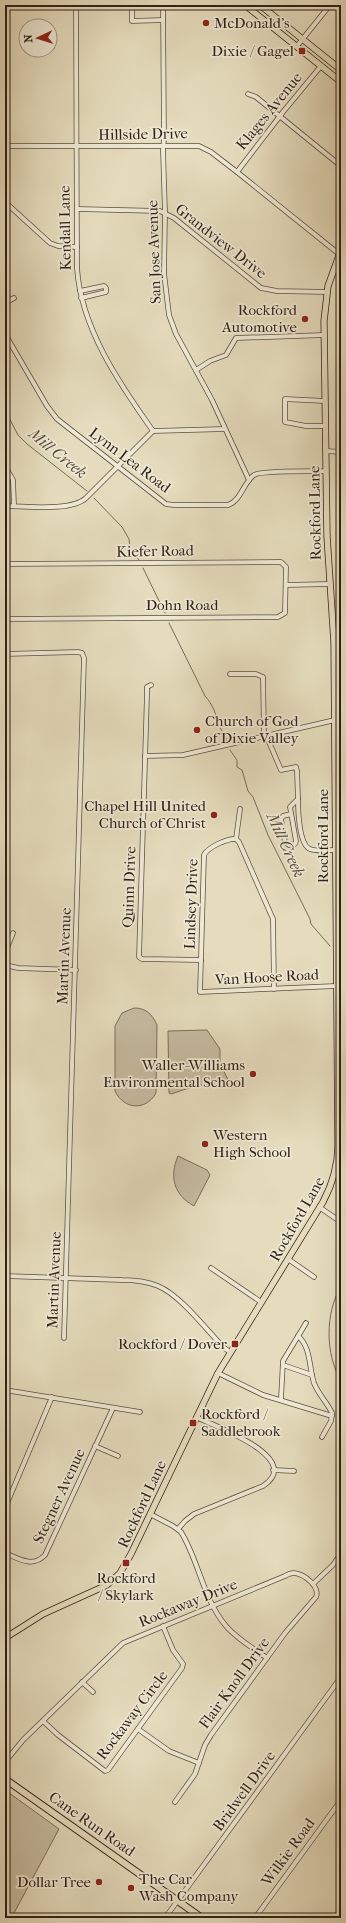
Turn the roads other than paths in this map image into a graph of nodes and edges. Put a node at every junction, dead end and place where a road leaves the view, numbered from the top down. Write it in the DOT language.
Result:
graph roads {
  1 [pos="76,5"];
  2 [pos="132,5"];
  3 [pos="163,5"];
  4 [pos="245,5"];
  5 [pos="260,5"];
  6 [pos="330,5"];
  7 [pos="163,20"];
  8 [pos="302,39"];
  9 [pos="297,46"];
  10 [pos="321,66"];
  11 [pos="341,70"];
  12 [pos="341,82"];
  13 [pos="248,94"];
  14 [pos="279,116"];
  15 [pos="5,146"];
  16 [pos="77,146"];
  17 [pos="163,146"];
  18 [pos="341,166"];
  19 [pos="237,172"];
  20 [pos="5,202"];
  21 [pos="77,209"];
  22 [pos="165,213"];
  23 [pos="77,247"];
  24 [pos="340,252"];
  25 [pos="80,291"];
  26 [pos="327,292"];
  27 [pos="14,298"];
  28 [pos="81,298"];
  29 [pos="5,303"];
  30 [pos="5,334"];
  31 [pos="324,335"];
  32 [pos="196,370"];
  33 [pos="325,401"];
  34 [pos="325,426"];
  35 [pos="225,429"];
  36 [pos="153,431"];
  37 [pos="326,451"];
  38 [pos="341,452"];
  39 [pos="5,466"];
  40 [pos="117,467"];
  41 [pos="326,471"];
  42 [pos="249,480"];
  43 [pos="5,506"];
  44 [pos="14,506"];
  45 [pos="5,564"];
  46 [pos="286,584"];
  47 [pos="330,584"];
  48 [pos="5,619"];
  49 [pos="5,654"];
  50 [pos="230,674"];
  51 [pos="152,685"];
  52 [pos="338,695"];
  53 [pos="335,720"];
  54 [pos="265,736"];
  55 [pos="145,756"];
  56 [pos="298,799"];
  57 [pos="240,809"];
  58 [pos="292,814"];
  59 [pos="236,839"];
  60 [pos="335,850"];
  61 [pos="13,933"];
  62 [pos="339,940"];
  63 [pos="5,953"];
  64 [pos="201,960"];
  65 [pos="5,965"];
  66 [pos="76,970"];
  67 [pos="336,986"];
  68 [pos="274,989"];
  69 [pos="200,992"];
  70 [pos="340,1100"];
  71 [pos="319,1207"];
  72 [pos="341,1222"];
  73 [pos="288,1259"];
  74 [pos="211,1268"];
  75 [pos="5,1276"];
  76 [pos="67,1278"];
  77 [pos="314,1278"];
  78 [pos="261,1302"];
  79 [pos="306,1323"];
  80 [pos="298,1336"];
  81 [pos="64,1338"];
  82 [pos="230,1352"];
  83 [pos="283,1365"];
  84 [pos="218,1373"];
  85 [pos="312,1375"];
  86 [pos="5,1391"];
  87 [pos="52,1397"];
  88 [pos="281,1399"];
  89 [pos="113,1408"];
  90 [pos="140,1412"];
  91 [pos="332,1416"];
  92 [pos="196,1417"];
  93 [pos="322,1437"];
  94 [pos="95,1446"];
  95 [pos="118,1456"];
  96 [pos="273,1470"];
  97 [pos="294,1471"];
  98 [pos="5,1508"];
  99 [pos="150,1514"];
  100 [pos="178,1529"];
  101 [pos="5,1553"];
  102 [pos="337,1559"];
  103 [pos="313,1584"];
  104 [pos="213,1605"];
  105 [pos="163,1626"];
  106 [pos="5,1638"];
  107 [pos="267,1658"];
  108 [pos="341,1677"];
  109 [pos="82,1682"];
  110 [pos="93,1692"];
  111 [pos="43,1721"];
  112 [pos="138,1729"];
  113 [pos="5,1762"];
  114 [pos="198,1763"];
  115 [pos="5,1779"];
  116 [pos="341,1800"];
  117 [pos="175,1802"];
  118 [pos="178,1901"];
  119 [pos="166,1918"];
  120 [pos="202,1918"];
  121 [pos="255,1918"];
  1 -- 16 [label="street, Kendall Lane"];
  2 -- 7 [label="street"];
  3 -- 7 [label="street, San Jose Avenue"];
  4 -- 9 [label="main road"];
  5 -- 8 [label="main road"];
  6 -- 8 [label="street"];
  7 -- 17 [label="street, San Jose Avenue"];
  8 -- 9 [label="street"];
  8 -- 11 [label="main road"];
  9 -- 10 [label="main road"];
  10 -- 12 [label="main road"];
  10 -- 14 [label="street, Klages Avenue"];
  13 -- 14 [label="street"];
  14 -- 18 [label="street"];
  14 -- 19 [label="street, Klages Avenue"];
  15 -- 16 [label="street, Hillside Drive"];
  16 -- 17 [label="street, Hillside Drive"];
  16 -- 21 [label="street, Kendall Lane"];
  17 -- 19 [label="street, Hillside Drive"];
  17 -- 22 [label="street, San Jose Avenue"];
  19 -- 24 [label="street, Hillside Drive"];
  20 -- 23 [label="street"];
  21 -- 22 [label="street, Grandview Drive"];
  21 -- 23 [label="street, Kendall Lane"];
  22 -- 26 [label="street, Grandview Drive"];
  22 -- 32 [label="street, San Jose Avenue"];
  23 -- 25 [label="street, Kendall Lane"];
  24 -- 26 [label="main road, Rockford Lane"];
  25 -- 28 [label="street, Kendall Lane"];
  25 -- 28 [label="street"];
  26 -- 31 [label="main road, Rockford Lane"];
  27 -- 29 [label="street"];
  28 -- 36 [label="street, Kendall Lane"];
  30 -- 40 [label="street, Lynn Lea Road"];
  31 -- 32 [label="street"];
  31 -- 33 [label="main road, Rockford Lane"];
  32 -- 35 [label="street, San Jose Avenue"];
  33 -- 34 [label="main road, Rockford Lane"];
  33 -- 34 [label="street"];
  34 -- 37 [label="main road, Rockford Lane"];
  35 -- 36 [label="street"];
  35 -- 42 [label="street, San Jose Avenue"];
  36 -- 40 [label="street"];
  37 -- 38 [label="street"];
  37 -- 41 [label="main road, Rockford Lane"];
  39 -- 44 [label="street"];
  40 -- 42 [label="street, Lynn Lea Road"];
  40 -- 44 [label="street"];
  41 -- 42 [label="street"];
  41 -- 47 [label="main road, Rockford Lane"];
  43 -- 44 [label="street"];
  45 -- 46 [label="street, Kiefer Road"];
  46 -- 47 [label="street"];
  46 -- 48 [label="street, Dohn Road"];
  47 -- 52 [label="main road, Rockford Lane"];
  49 -- 66 [label="street, Martin Avenue"];
  50 -- 54 [label="street"];
  51 -- 55 [label="street"];
  52 -- 53 [label="main road, Rockford Lane"];
  53 -- 54 [label="street"];
  53 -- 60 [label="main road, Rockford Lane"];
  54 -- 55 [label="street"];
  54 -- 56 [label="street"];
  55 -- 64 [label="street, Quinn Drive"];
  56 -- 58 [label="street"];
  56 -- 60 [label="street"];
  57 -- 59 [label="street"];
  58 -- 58 [label="street"];
  59 -- 64 [label="street, Lindsey Drive"];
  59 -- 68 [label="street"];
  60 -- 62 [label="main road, Rockford Lane"];
  61 -- 63 [label="street"];
  62 -- 67 [label="main road, Rockford Lane"];
  64 -- 69 [label="street, Lindsey Drive"];
  65 -- 66 [label="street"];
  66 -- 76 [label="street, Martin Avenue"];
  67 -- 68 [label="street, Van Hoose Road"];
  67 -- 70 [label="main road, Rockford Lane"];
  68 -- 69 [label="street, Van Hoose Road"];
  70 -- 71 [label="main road, Rockford Lane"];
  71 -- 72 [label="street"];
  71 -- 73 [label="main road, Rockford Lane"];
  73 -- 77 [label="street"];
  73 -- 78 [label="main road, Rockford Lane"];
  74 -- 78 [label="street"];
  75 -- 76 [label="street"];
  76 -- 81 [label="street, Martin Avenue"];
  76 -- 82 [label="street"];
  78 -- 82 [label="main road, Rockford Lane"];
  79 -- 80 [label="street"];
  80 -- 83 [label="street"];
  80 -- 85 [label="street"];
  82 -- 84 [label="main road, Rockford Lane"];
  83 -- 85 [label="street"];
  83 -- 88 [label="street"];
  84 -- 88 [label="street"];
  84 -- 92 [label="main road, Rockford Lane"];
  85 -- 91 [label="street"];
  86 -- 87 [label="street"];
  87 -- 89 [label="street"];
  87 -- 98 [label="street"];
  88 -- 91 [label="street"];
  89 -- 90 [label="street"];
  89 -- 94 [label="street, Stegner Avenue"];
  91 -- 93 [label="street"];
  92 -- 96 [label="street"];
  92 -- 99 [label="main road, Rockford Lane"];
  94 -- 95 [label="street"];
  94 -- 101 [label="street, Stegner Avenue"];
  96 -- 97 [label="street"];
  96 -- 100 [label="street"];
  99 -- 100 [label="street"];
  99 -- 106 [label="main road, Rockford Lane"];
  100 -- 104 [label="street"];
  102 -- 103 [label="street"];
  103 -- 104 [label="street, Rockaway Drive"];
  103 -- 107 [label="street, Flair Knoll Drive"];
  104 -- 105 [label="street, Rockaway Drive"];
  104 -- 107 [label="street"];
  105 -- 109 [label="street, Rockaway Drive"];
  105 -- 112 [label="street, Rockaway Circle"];
  107 -- 114 [label="street, Flair Knoll Drive"];
  108 -- 118 [label="street, Bridwell Drive"];
  109 -- 110 [label="street"];
  109 -- 111 [label="street, Rockaway Drive"];
  111 -- 112 [label="street, Rockaway Circle"];
  111 -- 113 [label="street, Rockaway Drive"];
  112 -- 114 [label="street"];
  114 -- 117 [label="street, Flair Knoll Drive"];
  115 -- 118 [label="highway, Cane Run Road"];
  116 -- 121 [label="street, Wilkie Road"];
  118 -- 119 [label="street, Bridwell Drive"];
  118 -- 120 [label="highway, Cane Run Road"];
}
